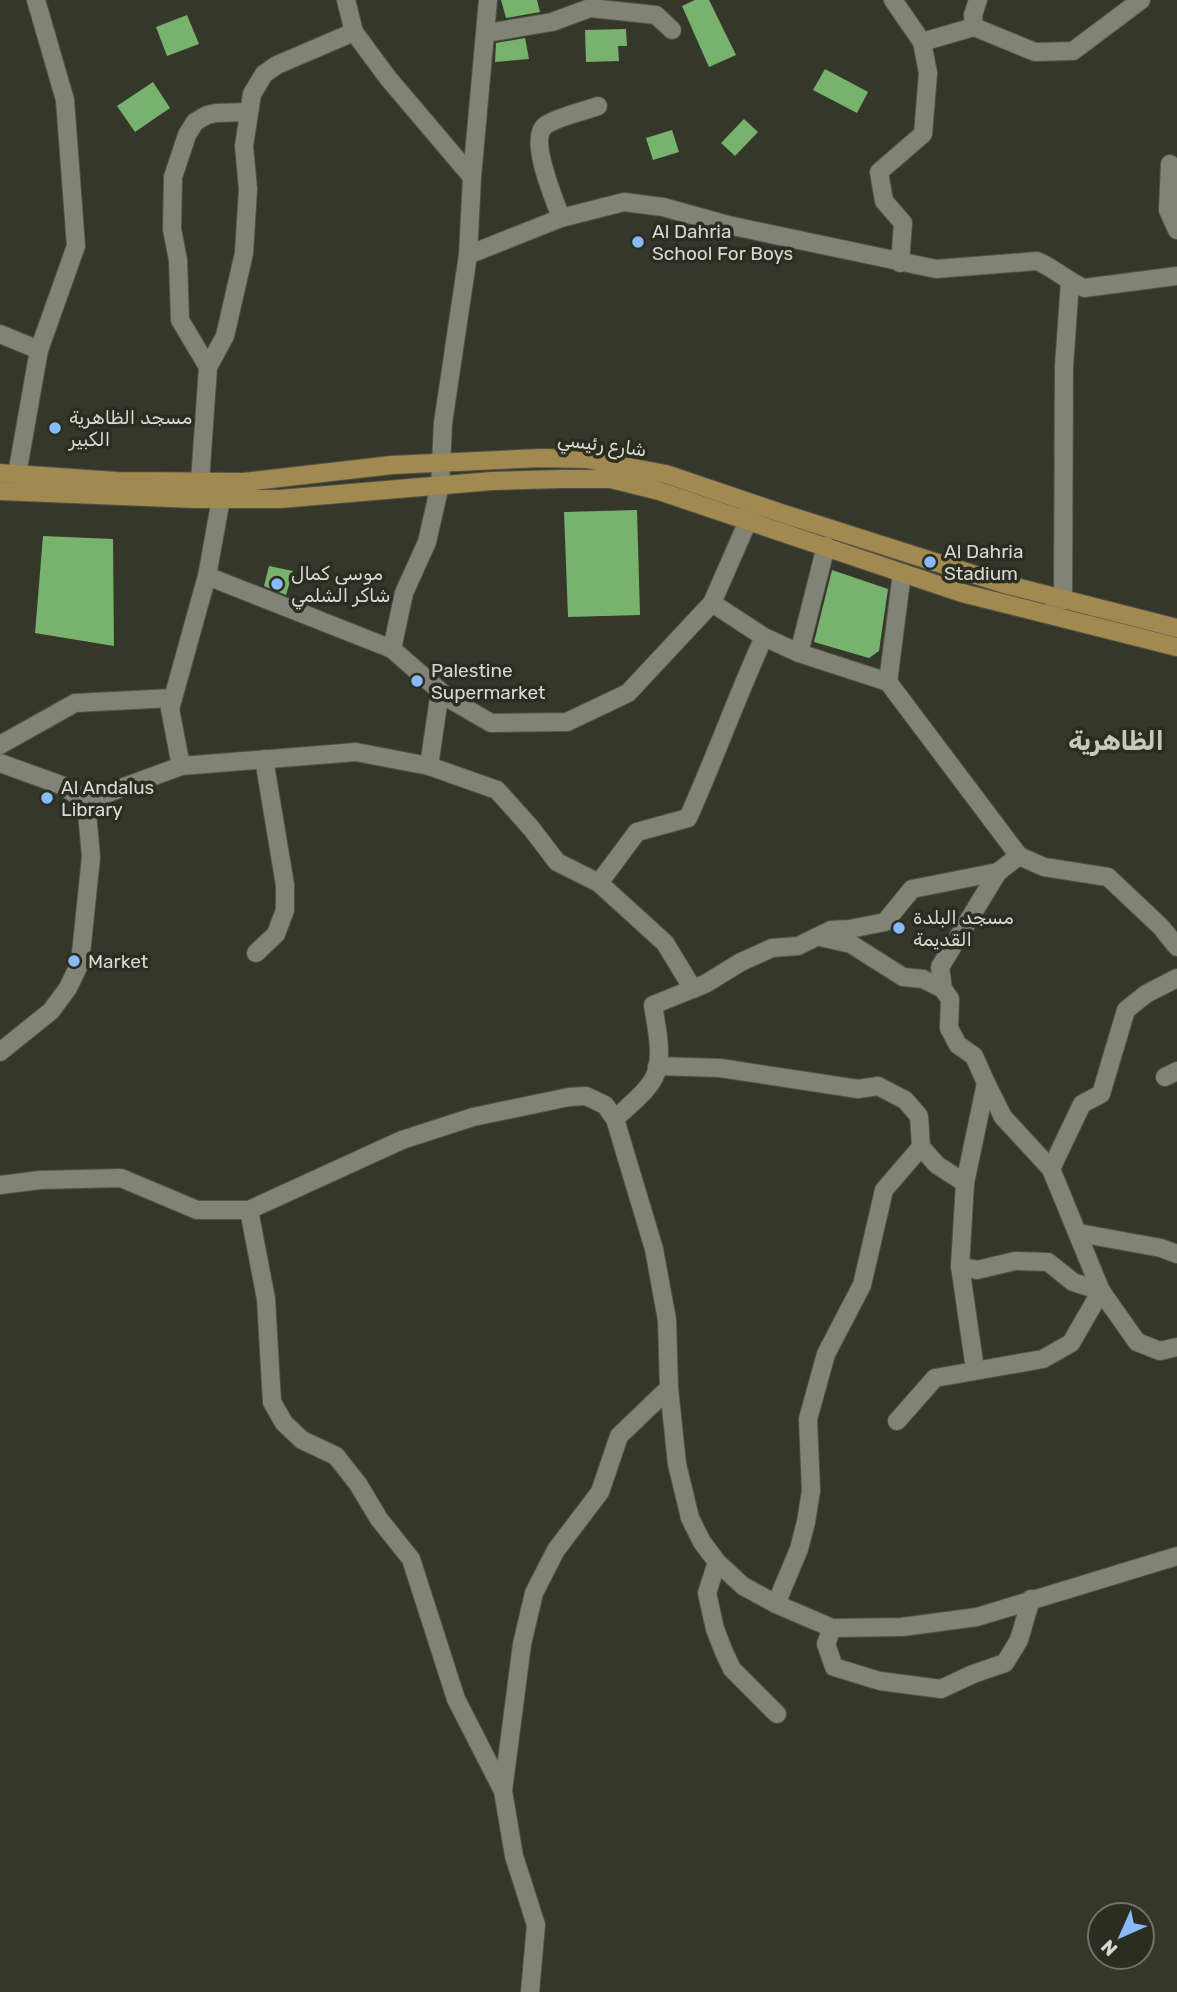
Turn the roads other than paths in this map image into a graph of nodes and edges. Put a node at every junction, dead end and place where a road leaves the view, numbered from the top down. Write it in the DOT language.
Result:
graph roads {
  1 [pos="36,0"];
  2 [pos="346,0"];
  3 [pos="488,0"];
  4 [pos="893,0"];
  5 [pos="978,0"];
  6 [pos="1141,0"];
  7 [pos="974,27"];
  8 [pos="672,30"];
  9 [pos="354,32"];
  10 [pos="487,33"];
  11 [pos="922,42"];
  12 [pos="598,106"];
  13 [pos="248,112"];
  14 [pos="1170,164"];
  15 [pos="472,177"];
  16 [pos="561,218"];
  17 [pos="1177,230"];
  18 [pos="468,255"];
  19 [pos="900,263"];
  20 [pos="1177,276"];
  21 [pos="1070,282"];
  22 [pos="0,334"];
  23 [pos="39,351"];
  24 [pos="208,367"];
  25 [pos="442,463"];
  26 [pos="9,474"];
  27 [pos="200,482"];
  28 [pos="440,485"];
  29 [pos="0,491"];
  30 [pos="221,499"];
  31 [pos="749,512"];
  32 [pos="826,547"];
  33 [pos="902,573"];
  34 [pos="207,576"];
  35 [pos="1063,599"];
  36 [pos="712,603"];
  37 [pos="1047,615"];
  38 [pos="1177,628"];
  39 [pos="764,637"];
  40 [pos="1177,647"];
  41 [pos="392,649"];
  42 [pos="799,653"];
  43 [pos="888,682"];
  44 [pos="440,691"];
  45 [pos="173,698"];
  46 [pos="0,745"];
  47 [pos="264,759"];
  48 [pos="0,763"];
  49 [pos="181,766"];
  50 [pos="429,766"];
  51 [pos="86,801"];
  52 [pos="1019,856"];
  53 [pos="998,872"];
  54 [pos="599,883"];
  55 [pos="1177,918"];
  56 [pos="1161,927"];
  57 [pos="818,936"];
  58 [pos="1177,947"];
  59 [pos="256,953"];
  60 [pos="1177,978"];
  61 [pos="693,989"];
  62 [pos="943,989"];
  63 [pos="0,1052"];
  64 [pos="657,1066"];
  65 [pos="986,1083"];
  66 [pos="615,1119"];
  67 [pos="921,1147"];
  68 [pos="1051,1169"];
  69 [pos="965,1183"];
  70 [pos="0,1185"];
  71 [pos="249,1210"];
  72 [pos="1079,1233"];
  73 [pos="1177,1254"];
  74 [pos="960,1266"];
  75 [pos="1101,1291"];
  76 [pos="1177,1347"];
  77 [pos="975,1369"];
  78 [pos="669,1388"];
  79 [pos="897,1421"];
  80 [pos="1177,1556"];
  81 [pos="717,1562"];
  82 [pos="1031,1599"];
  83 [pos="776,1604"];
  84 [pos="832,1628"];
  85 [pos="778,1714"];
  86 [pos="503,1791"];
  87 [pos="530,1992"];
  1 -- 23 [label="street"];
  2 -- 9 [label="street"];
  3 -- 10 [label="street"];
  4 -- 11 [label="street"];
  5 -- 7 [label="street"];
  6 -- 7 [label="street"];
  7 -- 11 [label="street"];
  8 -- 10 [label="street"];
  9 -- 13 [label="street"];
  9 -- 15 [label="street"];
  10 -- 15 [label="street"];
  11 -- 19 [label="street"];
  12 -- 16 [label="street"];
  13 -- 24 [label="street"];
  13 -- 24 [label="street"];
  14 -- 17 [label="street"];
  15 -- 18 [label="street"];
  16 -- 18 [label="street"];
  16 -- 19 [label="street"];
  18 -- 25 [label="street"];
  19 -- 21 [label="street"];
  20 -- 21 [label="street"];
  21 -- 35 [label="street"];
  22 -- 23 [label="street"];
  23 -- 26 [label="street"];
  24 -- 27 [label="street"];
  25 -- 27 [label="main road, شارع رئيسي"];
  25 -- 28 [label="street"];
  25 -- 31 [label="main road, شارع رئيسي"];
  26 -- 27 [label="main road, شارع رئيسي"];
  28 -- 30 [label="main road, شارع رئيسي"];
  28 -- 31 [label="main road, شارع رئيسي"];
  28 -- 41 [label="street"];
  29 -- 30 [label="main road, شارع رئيسي"];
  30 -- 34 [label="street"];
  31 -- 32 [label="main road, شارع رئيسي"];
  31 -- 35 [label="main road, شارع رئيسي"];
  31 -- 36 [label="street"];
  32 -- 33 [label="main road, شارع رئيسي"];
  32 -- 42 [label="street"];
  33 -- 37 [label="main road, شارع رئيسي"];
  33 -- 43 [label="street"];
  34 -- 41 [label="street"];
  34 -- 45 [label="street"];
  35 -- 37 [label="street"];
  35 -- 38 [label="main road, شارع رئيسي"];
  36 -- 39 [label="street"];
  36 -- 44 [label="street"];
  37 -- 40 [label="main road, شارع رئيسي"];
  39 -- 42 [label="street"];
  39 -- 54 [label="street"];
  41 -- 44 [label="street"];
  42 -- 43 [label="street"];
  43 -- 52 [label="street"];
  44 -- 50 [label="street"];
  45 -- 46 [label="street"];
  45 -- 49 [label="street"];
  47 -- 49 [label="street"];
  47 -- 50 [label="street"];
  47 -- 59 [label="street"];
  48 -- 51 [label="street"];
  49 -- 51 [label="street"];
  50 -- 54 [label="street"];
  51 -- 63 [label="street"];
  52 -- 53 [label="street"];
  52 -- 56 [label="street"];
  53 -- 57 [label="street"];
  53 -- 62 [label="street"];
  54 -- 61 [label="street"];
  55 -- 56 [label="street"];
  56 -- 58 [label="street"];
  57 -- 61 [label="street"];
  57 -- 62 [label="street"];
  60 -- 68 [label="street"];
  61 -- 64 [label="street"];
  62 -- 65 [label="street"];
  64 -- 66 [label="street"];
  64 -- 67 [label="street"];
  65 -- 68 [label="street"];
  65 -- 69 [label="street"];
  66 -- 71 [label="street"];
  66 -- 78 [label="street"];
  67 -- 69 [label="street"];
  67 -- 83 [label="street"];
  68 -- 72 [label="street"];
  69 -- 74 [label="street"];
  70 -- 71 [label="street"];
  71 -- 86 [label="street"];
  72 -- 73 [label="street"];
  72 -- 75 [label="street"];
  74 -- 75 [label="street"];
  74 -- 77 [label="street"];
  75 -- 76 [label="street"];
  75 -- 77 [label="street"];
  77 -- 79 [label="street"];
  78 -- 81 [label="street"];
  78 -- 86 [label="street"];
  80 -- 82 [label="street"];
  81 -- 83 [label="street"];
  81 -- 85 [label="street"];
  82 -- 84 [label="street"];
  82 -- 84 [label="street"];
  83 -- 84 [label="street"];
  86 -- 87 [label="street"];
}
